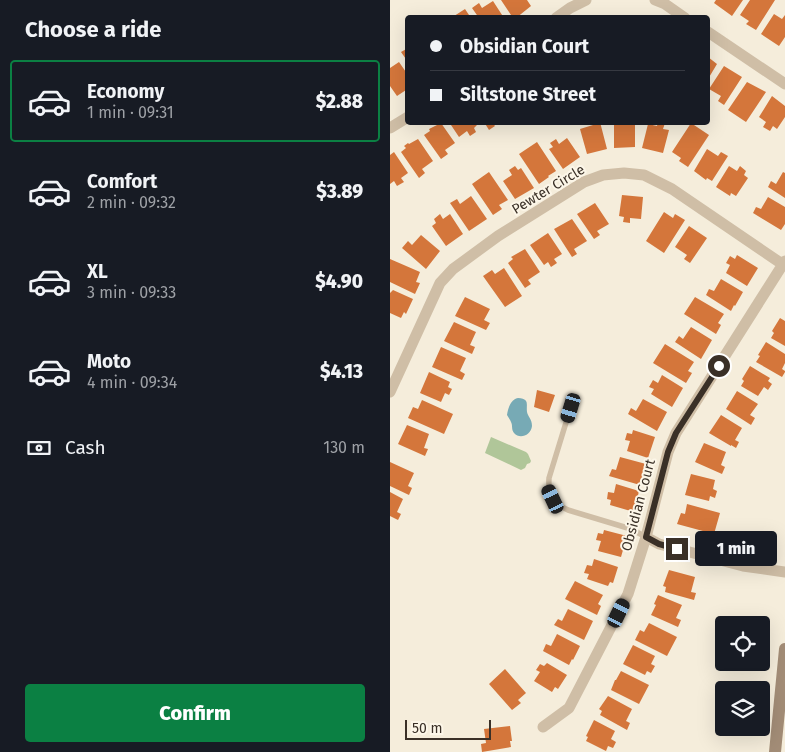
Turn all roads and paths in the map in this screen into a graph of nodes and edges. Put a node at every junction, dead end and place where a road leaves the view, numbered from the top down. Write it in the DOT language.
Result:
graph roads {
  1 [pos="586,0"];
  2 [pos="655,0"];
  3 [pos="560,15"];
  4 [pos="681,15"];
  5 [pos="710,33"];
  6 [pos="785,84"];
  7 [pos="405,119"];
  8 [pos="390,128"];
  9 [pos="784,264"];
  10 [pos="394,374"];
  11 [pos="390,392"];
  12 [pos="572,403"];
  13 [pos="646,537"];
  14 [pos="785,572"];
  15 [pos="785,649"];
  16 [pos="543,727"];
  17 [pos="775,752"];
  1 -- 3 [label="street"];
  2 -- 4 [label="street"];
  5 -- 6 [label="street"];
  7 -- 8 [label="street"];
  9 -- 10 [label="street, Pewter Circle"];
  9 -- 13 [label="street, Obsidian Court"];
  10 -- 11 [label="street, Pewter Circle"];
  12 -- 13 [label="lane"];
  13 -- 14 [label="street"];
  13 -- 16 [label="street, Obsidian Court"];
  15 -- 17 [label="street"];
}
